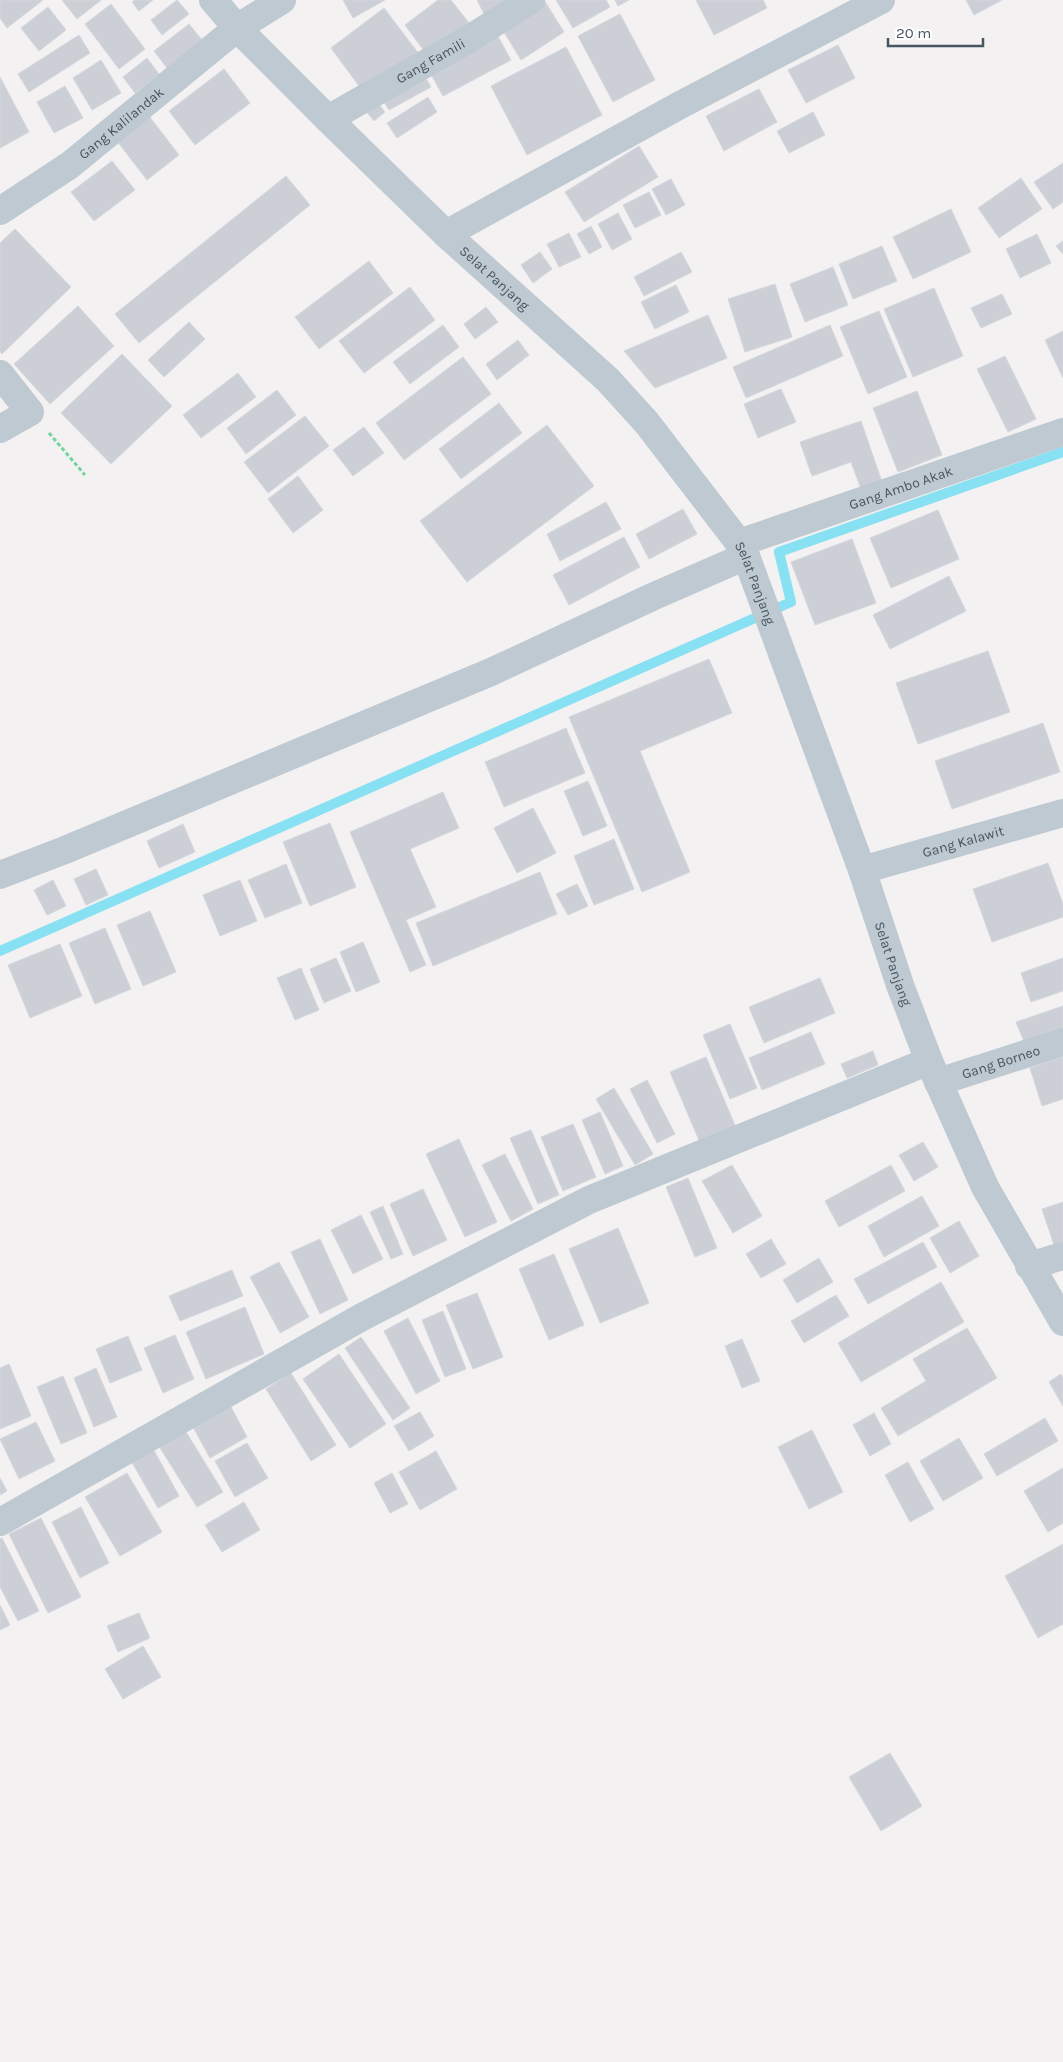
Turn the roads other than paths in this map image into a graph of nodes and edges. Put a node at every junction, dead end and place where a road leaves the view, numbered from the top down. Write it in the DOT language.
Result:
graph roads {
  1 [pos="213,0"];
  2 [pos="282,0"];
  3 [pos="532,0"];
  4 [pos="881,0"];
  5 [pos="238,28"];
  6 [pos="328,119"];
  7 [pos="0,211"];
  8 [pos="446,234"];
  9 [pos="0,374"];
  10 [pos="0,429"];
  11 [pos="1063,432"];
  12 [pos="743,549"];
  13 [pos="1063,813"];
  14 [pos="862,870"];
  15 [pos="0,875"];
  16 [pos="1063,1042"];
  17 [pos="934,1071"];
  18 [pos="1063,1256"];
  19 [pos="1029,1266"];
  20 [pos="1063,1322"];
  21 [pos="0,1522"];
  1 -- 5 [label="street, Selat Panjang"];
  2 -- 5 [label="street, Gang Kalilandak"];
  3 -- 6 [label="street, Gang Famili"];
  4 -- 8 [label="street"];
  5 -- 6 [label="street, Selat Panjang"];
  5 -- 7 [label="street, Gang Kalilandak"];
  6 -- 8 [label="street, Selat Panjang"];
  8 -- 12 [label="street, Selat Panjang"];
  9 -- 10 [label="street"];
  11 -- 12 [label="street, Gang Ambo Akak"];
  12 -- 14 [label="street, Selat Panjang"];
  12 -- 15 [label="street, Gang Ambo Akak"];
  13 -- 14 [label="street, Gang Kalawit"];
  14 -- 17 [label="street, Selat Panjang"];
  16 -- 17 [label="street, Gang Borneo"];
  17 -- 19 [label="street, Selat Panjang"];
  17 -- 21 [label="street, Gang Borneo"];
  18 -- 19 [label="street"];
  19 -- 20 [label="street, Selat Panjang"];
}
